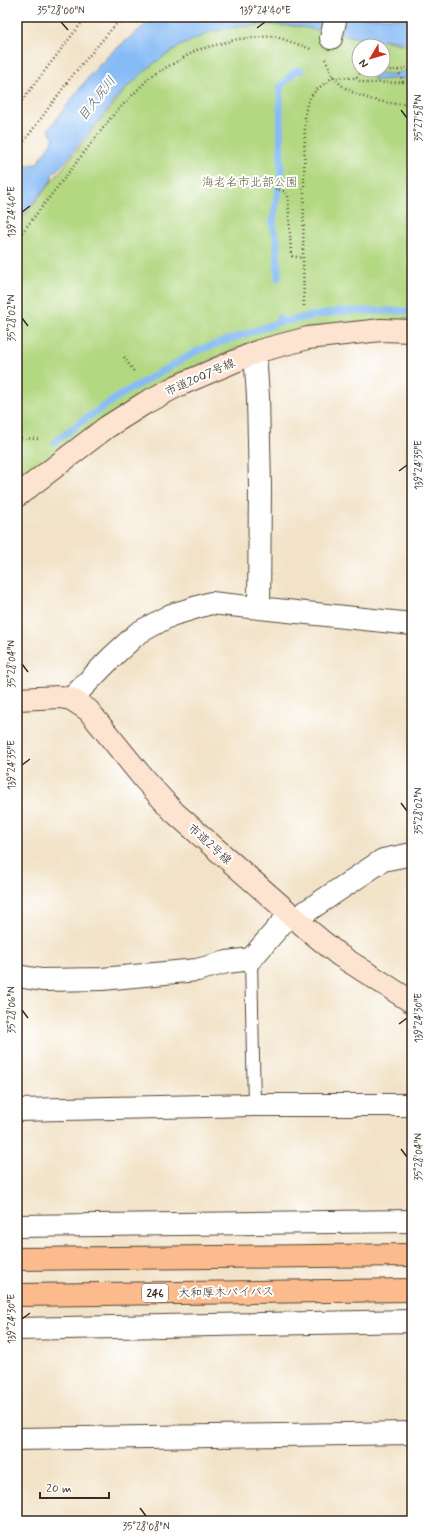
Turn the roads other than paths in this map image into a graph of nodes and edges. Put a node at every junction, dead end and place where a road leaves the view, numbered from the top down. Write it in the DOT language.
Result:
graph roads {
  1 [pos="336,17"];
  2 [pos="323,47"];
  3 [pos="412,331"];
  4 [pos="255,353"];
  5 [pos="17,496"];
  6 [pos="259,608"];
  7 [pos="412,624"];
  8 [pos="17,699"];
  9 [pos="71,699"];
  10 [pos="412,854"];
  11 [pos="294,917"];
  12 [pos="251,959"];
  13 [pos="17,976"];
  14 [pos="412,1002"];
  15 [pos="254,1105"];
  16 [pos="412,1105"];
  17 [pos="17,1110"];
  18 [pos="412,1221"];
  19 [pos="17,1226"];
  20 [pos="412,1255"];
  21 [pos="17,1260"];
  22 [pos="412,1290"];
  23 [pos="17,1295"];
  24 [pos="412,1321"];
  25 [pos="17,1329"];
  26 [pos="412,1433"];
  27 [pos="17,1439"];
  1 -- 2 [label="street"];
  3 -- 4 [label="street, 市道2007号線"];
  4 -- 5 [label="street, 市道2007号線"];
  4 -- 6 [label="street"];
  6 -- 7 [label="street"];
  6 -- 9 [label="street"];
  8 -- 9 [label="street, 市道2号線"];
  9 -- 11 [label="street, 市道2号線"];
  10 -- 11 [label="street"];
  11 -- 12 [label="street"];
  11 -- 14 [label="street, 市道2号線"];
  12 -- 13 [label="street"];
  12 -- 15 [label="lane"];
  15 -- 16 [label="street"];
  15 -- 17 [label="street"];
  18 -- 19 [label="street"];
  20 -- 21 [label="highway"];
  22 -- 23 [label="highway, 大和厚木バイパス / 246"];
  24 -- 25 [label="street"];
  26 -- 27 [label="street"];
}
